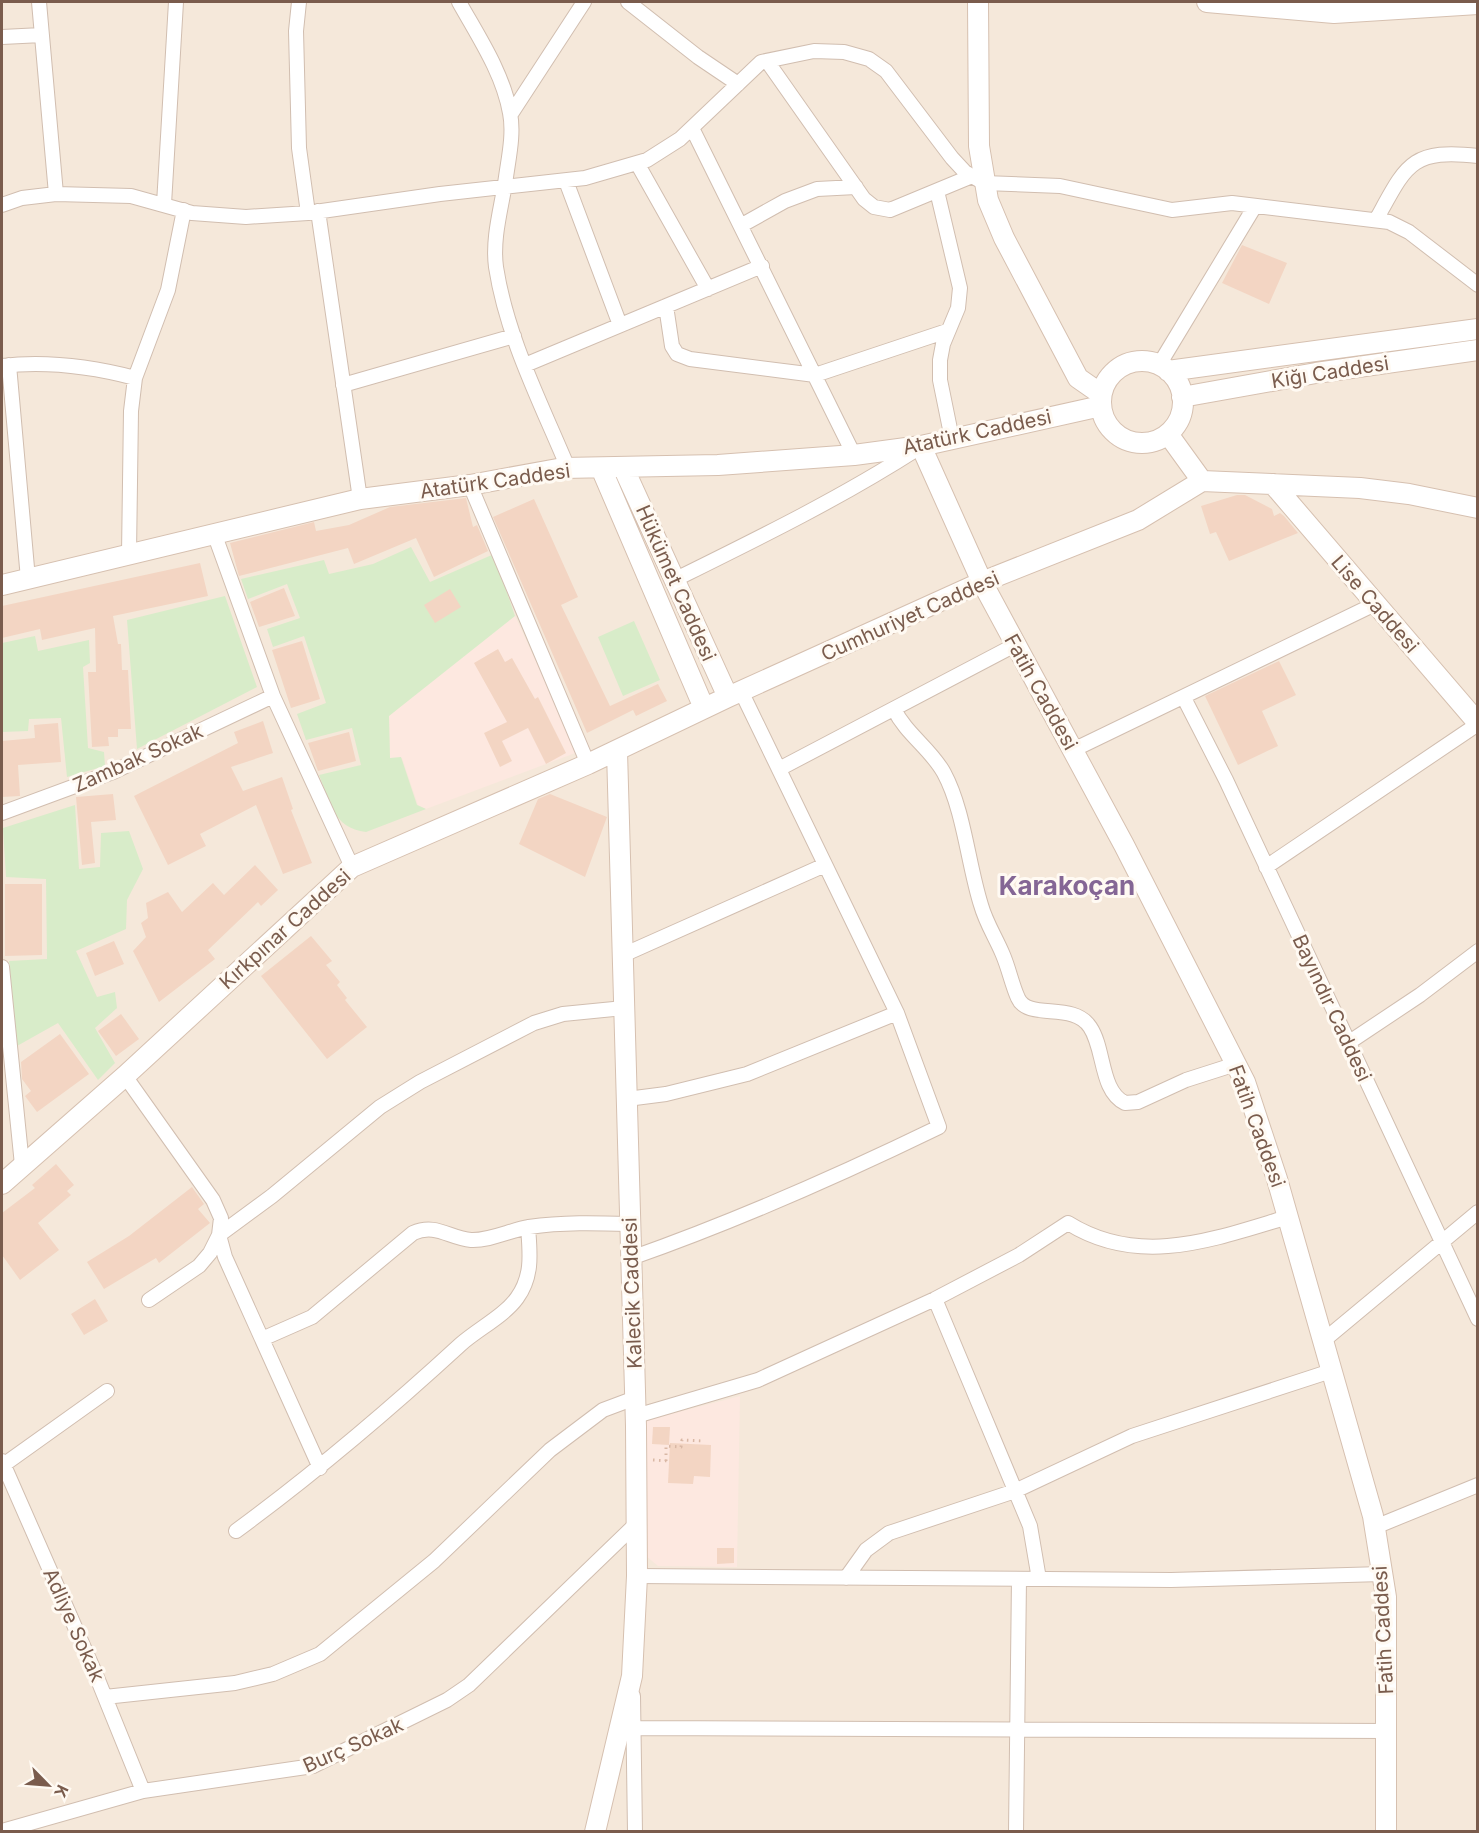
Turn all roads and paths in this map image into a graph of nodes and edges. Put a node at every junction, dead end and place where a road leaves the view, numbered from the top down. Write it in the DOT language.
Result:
graph roads {
  1 [pos="39,2"];
  2 [pos="176,2"];
  3 [pos="299,2"];
  4 [pos="459,2"];
  5 [pos="584,2"];
  6 [pos="628,2"];
  7 [pos="978,2"];
  8 [pos="1207,2"];
  9 [pos="1478,4"];
  10 [pos="42,35"];
  11 [pos="2,37"];
  12 [pos="767,61"];
  13 [pos="738,84"];
  14 [pos="511,114"];
  15 [pos="692,128"];
  16 [pos="1478,156"];
  17 [pos="637,163"];
  18 [pos="978,180"];
  19 [pos="566,181"];
  20 [pos="504,187"];
  21 [pos="856,187"];
  22 [pos="937,191"];
  23 [pos="56,194"];
  24 [pos="164,204"];
  25 [pos="2,205"];
  26 [pos="1255,206"];
  27 [pos="184,210"];
  28 [pos="313,212"];
  29 [pos="1376,220"];
  30 [pos="742,225"];
  31 [pos="762,266"];
  32 [pos="1478,285"];
  33 [pos="708,289"];
  34 [pos="666,306"];
  35 [pos="620,325"];
  36 [pos="1478,329"];
  37 [pos="947,331"];
  38 [pos="514,336"];
  39 [pos="1478,350"];
  40 [pos="5,365"];
  41 [pos="525,365"];
  42 [pos="1164,368"];
  43 [pos="815,375"];
  44 [pos="135,378"];
  45 [pos="343,385"];
  46 [pos="1182,397"];
  47 [pos="1101,400"];
  48 [pos="1168,434"];
  49 [pos="952,439"];
  50 [pos="921,446"];
  51 [pos="854,455"];
  52 [pos="568,468"];
  53 [pos="601,468"];
  54 [pos="624,469"];
  55 [pos="1202,481"];
  56 [pos="1273,484"];
  57 [pos="470,485"];
  58 [pos="360,500"];
  59 [pos="1478,508"];
  60 [pos="214,533"];
  61 [pos="129,554"];
  62 [pos="28,579"];
  63 [pos="674,580"];
  64 [pos="982,582"];
  65 [pos="2,585"];
  66 [pos="1375,604"];
  67 [pos="1016,645"];
  68 [pos="734,694"];
  69 [pos="273,696"];
  70 [pos="1184,698"];
  71 [pos="704,708"];
  72 [pos="894,709"];
  73 [pos="1478,724"];
  74 [pos="1073,750"];
  75 [pos="617,751"];
  76 [pos="588,764"];
  77 [pos="779,769"];
  78 [pos="2,813"];
  79 [pos="825,865"];
  80 [pos="352,867"];
  81 [pos="1266,867"];
  82 [pos="1478,951"];
  83 [pos="623,955"];
  84 [pos="2,967"];
  85 [pos="624,1008"];
  86 [pos="897,1013"];
  87 [pos="1348,1043"];
  88 [pos="1236,1064"];
  89 [pos="125,1076"];
  90 [pos="627,1099"];
  91 [pos="22,1166"];
  92 [pos="2,1184"];
  93 [pos="1478,1212"];
  94 [pos="1288,1217"];
  95 [pos="630,1224"];
  96 [pos="528,1227"];
  97 [pos="219,1235"];
  98 [pos="1442,1244"];
  99 [pos="631,1258"];
  100 [pos="935,1299"];
  101 [pos="149,1300"];
  102 [pos="1478,1319"];
  103 [pos="262,1339"];
  104 [pos="1323,1341"];
  105 [pos="1331,1371"];
  106 [pos="106,1391"];
  107 [pos="635,1407"];
  108 [pos="703,1441"];
  109 [pos="666,1461"];
  110 [pos="2,1464"];
  111 [pos="320,1468"];
  112 [pos="1478,1485"];
  113 [pos="1015,1491"];
  114 [pos="636,1524"];
  115 [pos="1375,1527"];
  116 [pos="236,1531"];
  117 [pos="1382,1574"];
  118 [pos="637,1576"];
  119 [pos="846,1578"];
  120 [pos="1019,1579"];
  121 [pos="1039,1579"];
  122 [pos="632,1676"];
  123 [pos="105,1697"];
  124 [pos="633,1728"];
  125 [pos="1017,1730"];
  126 [pos="1388,1731"];
  127 [pos="142,1791"];
  128 [pos="2,1831"];
  129 [pos="596,1832"];
  130 [pos="635,1832"];
  131 [pos="1016,1832"];
  132 [pos="1386,1832"];
  1 -- 10 [label="street"];
  2 -- 24 [label="street"];
  3 -- 28 [label="street"];
  4 -- 14 [label="street"];
  5 -- 14 [label="street"];
  6 -- 13 [label="street"];
  7 -- 18 [label="street"];
  8 -- 9 [label="street"];
  10 -- 11 [label="street"];
  10 -- 23 [label="street"];
  12 -- 13 [label="street"];
  12 -- 18 [label="street"];
  12 -- 21 [label="street"];
  13 -- 15 [label="street"];
  14 -- 20 [label="street"];
  15 -- 17 [label="street"];
  15 -- 30 [label="street"];
  16 -- 29 [label="street"];
  17 -- 19 [label="street"];
  17 -- 33 [label="street"];
  18 -- 22 [label="street"];
  18 -- 26 [label="street"];
  18 -- 47 [label="street"];
  19 -- 20 [label="street"];
  19 -- 35 [label="street"];
  20 -- 28 [label="street"];
  20 -- 38 [label="street"];
  21 -- 22 [label="street"];
  21 -- 30 [label="street"];
  22 -- 37 [label="street"];
  23 -- 24 [label="street"];
  23 -- 25 [label="street"];
  24 -- 27 [label="street"];
  26 -- 29 [label="street"];
  26 -- 42 [label="street"];
  27 -- 28 [label="street"];
  27 -- 44 [label="street"];
  28 -- 45 [label="street"];
  29 -- 32 [label="street"];
  30 -- 31 [label="street"];
  31 -- 33 [label="street"];
  31 -- 43 [label="street"];
  33 -- 34 [label="street"];
  34 -- 35 [label="street"];
  34 -- 43 [label="street"];
  35 -- 41 [label="street"];
  36 -- 42 [label="street"];
  37 -- 43 [label="street"];
  37 -- 49 [label="street"];
  38 -- 41 [label="street"];
  38 -- 45 [label="street"];
  39 -- 46 [label="street, Kiğı Caddesi"];
  40 -- 44 [label="street"];
  40 -- 62 [label="street"];
  41 -- 52 [label="street"];
  42 -- 46 [label="street"];
  42 -- 47 [label="street"];
  43 -- 51 [label="street"];
  44 -- 61 [label="street"];
  45 -- 58 [label="street"];
  46 -- 48 [label="street"];
  47 -- 48 [label="street"];
  47 -- 49 [label="street, Atatürk Caddesi"];
  48 -- 55 [label="street"];
  49 -- 50 [label="street, Atatürk Caddesi"];
  50 -- 51 [label="street, Atatürk Caddesi"];
  50 -- 63 [label="street"];
  50 -- 64 [label="street, Fatih Caddesi"];
  51 -- 54 [label="street, Atatürk Caddesi"];
  52 -- 53 [label="street, Atatürk Caddesi"];
  52 -- 57 [label="street, Atatürk Caddesi"];
  53 -- 54 [label="street, Atatürk Caddesi"];
  53 -- 71 [label="street"];
  54 -- 63 [label="street, Hükümet Caddesi"];
  55 -- 56 [label="street"];
  55 -- 64 [label="street, Cumhuriyet Caddesi"];
  56 -- 59 [label="street"];
  56 -- 66 [label="street, Lise Caddesi"];
  57 -- 58 [label="street, Atatürk Caddesi"];
  57 -- 76 [label="street"];
  58 -- 60 [label="street, Atatürk Caddesi"];
  60 -- 61 [label="street, Atatürk Caddesi"];
  60 -- 69 [label="street"];
  61 -- 62 [label="street, Atatürk Caddesi"];
  62 -- 65 [label="street, Atatürk Caddesi"];
  63 -- 68 [label="street, Hükümet Caddesi"];
  64 -- 67 [label="street, Fatih Caddesi"];
  64 -- 68 [label="street, Cumhuriyet Caddesi"];
  66 -- 70 [label="street"];
  66 -- 73 [label="street, Lise Caddesi"];
  67 -- 72 [label="street"];
  67 -- 74 [label="street, Fatih Caddesi"];
  68 -- 71 [label="street, Cumhuriyet Caddesi"];
  68 -- 77 [label="street"];
  69 -- 78 [label="street, Zambak Sokak"];
  69 -- 80 [label="street"];
  70 -- 74 [label="street"];
  70 -- 81 [label="street, Bayındır Caddesi"];
  71 -- 75 [label="street, Cumhuriyet Caddesi"];
  72 -- 77 [label="street"];
  72 -- 88 [label="street"];
  73 -- 81 [label="street"];
  74 -- 88 [label="street, Fatih Caddesi"];
  75 -- 76 [label="street, Kırkpınar Caddesi"];
  75 -- 83 [label="street, Kalecik Caddesi"];
  76 -- 80 [label="street, Kırkpınar Caddesi"];
  77 -- 79 [label="street"];
  79 -- 83 [label="street"];
  79 -- 86 [label="street"];
  80 -- 89 [label="street, Kırkpınar Caddesi"];
  81 -- 87 [label="street, Bayındır Caddesi"];
  82 -- 87 [label="street"];
  83 -- 85 [label="street, Kalecik Caddesi"];
  84 -- 91 [label="street"];
  85 -- 90 [label="street, Kalecik Caddesi"];
  85 -- 97 [label="street"];
  86 -- 90 [label="street"];
  86 -- 99 [label="street"];
  87 -- 98 [label="street, Bayındır Caddesi"];
  88 -- 94 [label="street, Fatih Caddesi"];
  89 -- 91 [label="street, Kırkpınar Caddesi"];
  89 -- 97 [label="street"];
  90 -- 95 [label="street, Kalecik Caddesi"];
  91 -- 92 [label="street, Kırkpınar Caddesi"];
  93 -- 98 [label="street"];
  94 -- 100 [label="street"];
  94 -- 104 [label="street, Fatih Caddesi"];
  95 -- 96 [label="street"];
  95 -- 99 [label="street, Kalecik Caddesi"];
  96 -- 103 [label="street"];
  96 -- 111 [label="street"];
  97 -- 101 [label="street"];
  97 -- 103 [label="street"];
  98 -- 102 [label="street, Bayındır Caddesi"];
  98 -- 104 [label="street"];
  99 -- 107 [label="street, Kalecik Caddesi"];
  100 -- 107 [label="street"];
  100 -- 113 [label="street"];
  103 -- 111 [label="street"];
  104 -- 105 [label="street, Fatih Caddesi"];
  105 -- 113 [label="street"];
  105 -- 115 [label="street, Fatih Caddesi"];
  106 -- 110 [label="street"];
  107 -- 114 [label="street, Kalecik Caddesi"];
  107 -- 123 [label="street"];
  108 -- 109 [label="path"];
  110 -- 123 [label="street, Adliye Sokak"];
  111 -- 116 [label="street"];
  112 -- 115 [label="street"];
  113 -- 119 [label="street"];
  113 -- 121 [label="street"];
  114 -- 118 [label="street, Kalecik Caddesi"];
  114 -- 127 [label="street, Burç Sokak"];
  115 -- 117 [label="street, Fatih Caddesi"];
  117 -- 121 [label="street"];
  117 -- 126 [label="street, Fatih Caddesi"];
  118 -- 119 [label="street"];
  118 -- 122 [label="street, Kalecik Caddesi"];
  119 -- 120 [label="street"];
  120 -- 121 [label="street"];
  120 -- 125 [label="street"];
  122 -- 124 [label="street"];
  122 -- 129 [label="street, Kalecik Caddesi"];
  123 -- 127 [label="street, Adliye Sokak"];
  124 -- 125 [label="street"];
  124 -- 130 [label="street"];
  125 -- 126 [label="street"];
  125 -- 131 [label="street"];
  126 -- 132 [label="street, Fatih Caddesi"];
  127 -- 128 [label="street, Burç Sokak"];
}
